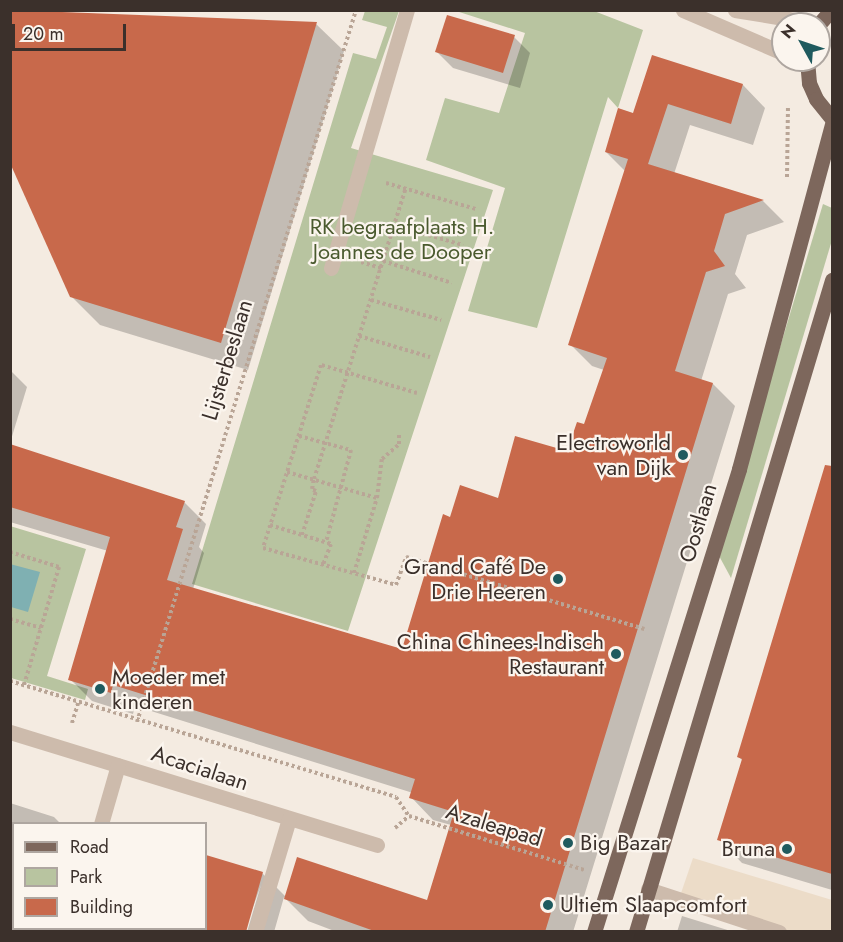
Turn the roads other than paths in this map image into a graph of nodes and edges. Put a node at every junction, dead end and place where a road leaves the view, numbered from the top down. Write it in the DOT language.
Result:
graph roads {
  1 [pos="407,10"];
  2 [pos="683,10"];
  3 [pos="735,10"];
  4 [pos="771,16"];
  5 [pos="771,48"];
  6 [pos="807,72"];
  7 [pos="832,119"];
  8 [pos="832,124"];
  9 [pos="331,268"];
  10 [pos="832,280"];
  11 [pos="10,732"];
  12 [pos="118,765"];
  13 [pos="289,819"];
  14 [pos="102,822"];
  15 [pos="376,845"];
  16 [pos="648,889"];
  17 [pos="255,932"];
  18 [pos="594,932"];
  19 [pos="636,932"];
  20 [pos="779,932"];
  1 -- 9 [label="street"];
  2 -- 5 [label="street"];
  3 -- 4 [label="street"];
  6 -- 7 [label="main road"];
  8 -- 18 [label="main road, Oostlaan"];
  10 -- 16 [label="main road"];
  11 -- 12 [label="street, Acacialaan"];
  12 -- 13 [label="street, Acacialaan"];
  12 -- 14 [label="street"];
  13 -- 15 [label="street, Acacialaan"];
  13 -- 17 [label="street"];
  16 -- 19 [label="main road"];
  16 -- 20 [label="street"];
}
